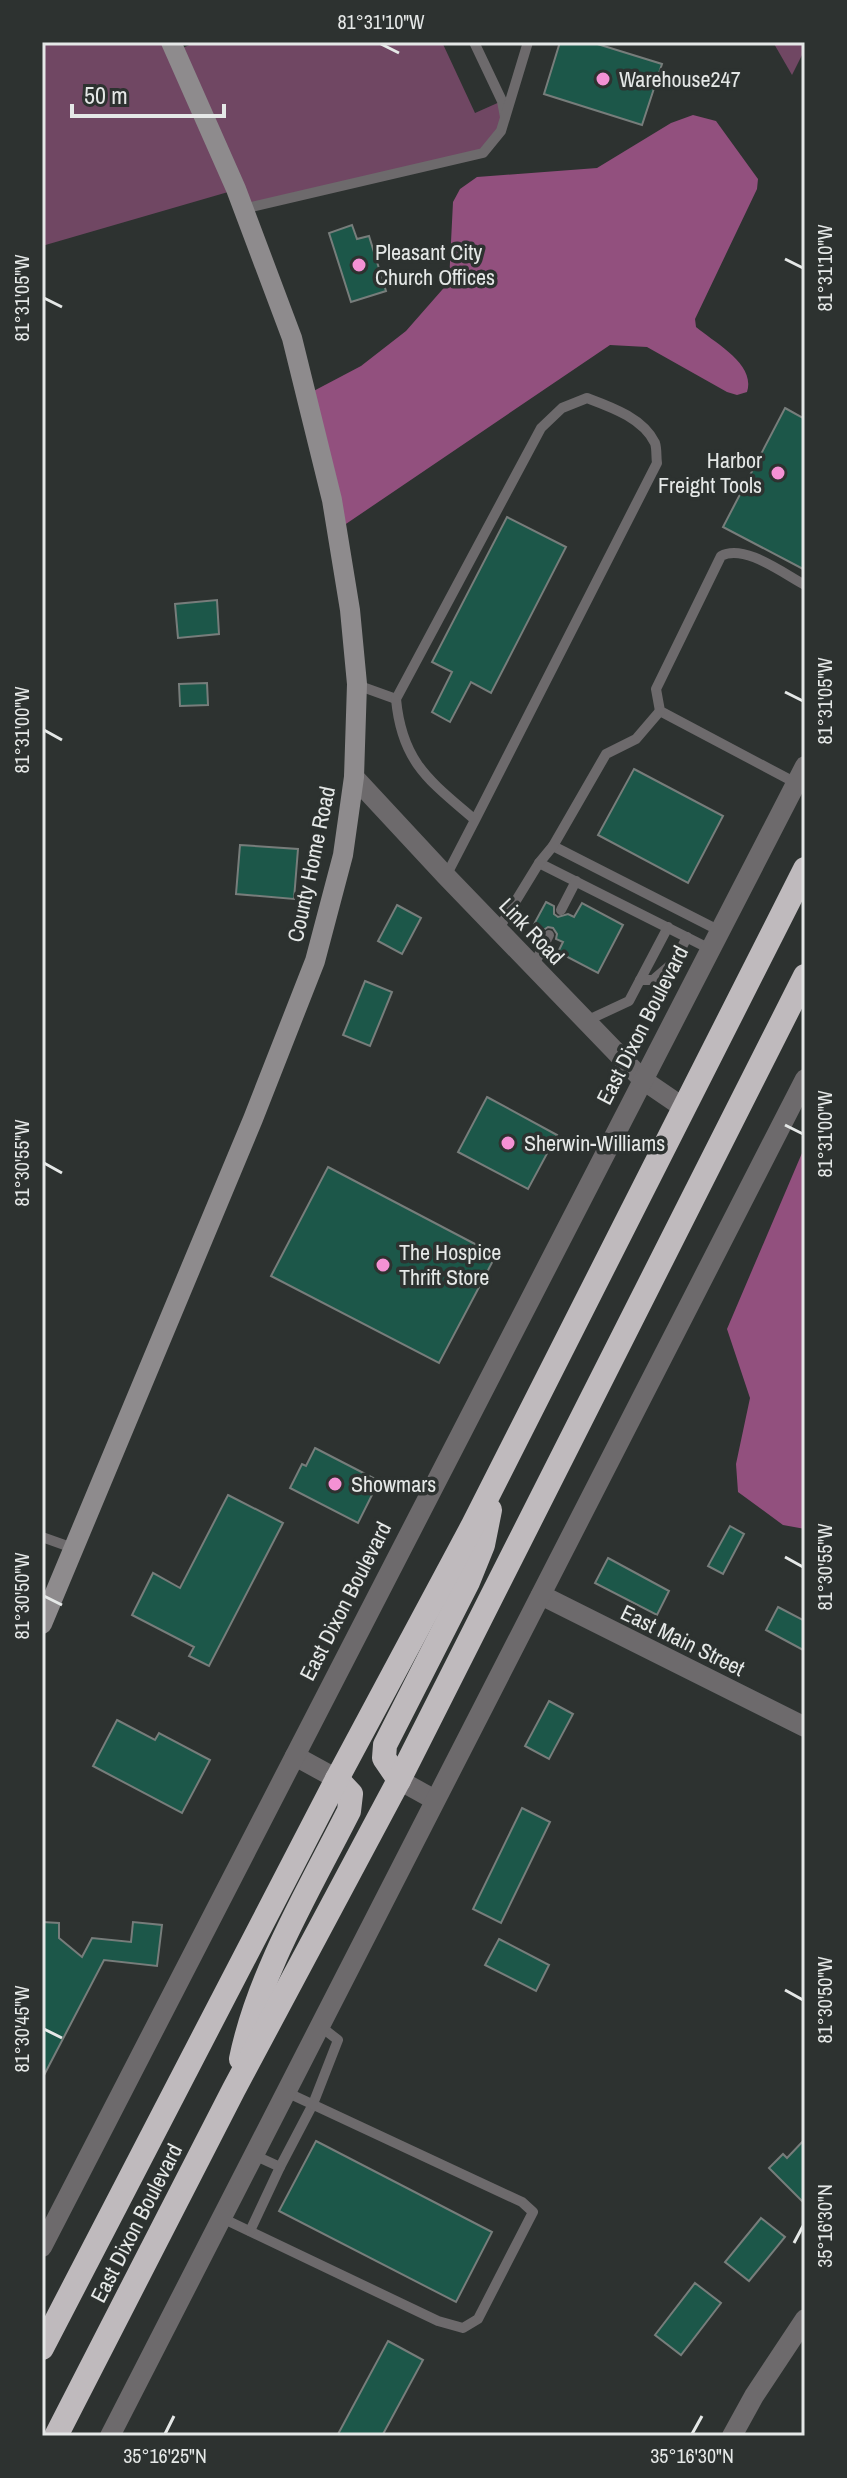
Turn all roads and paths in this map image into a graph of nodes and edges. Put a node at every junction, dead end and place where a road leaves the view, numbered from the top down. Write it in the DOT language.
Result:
graph roads {
  1 [pos="171,42"];
  2 [pos="474,42"];
  3 [pos="528,42"];
  4 [pos="505,120"];
  5 [pos="243,209"];
  6 [pos="805,585"];
  7 [pos="357,684"];
  8 [pos="396,699"];
  9 [pos="660,711"];
  10 [pos="800,774"];
  11 [pos="354,777"];
  12 [pos="475,820"];
  13 [pos="553,846"];
  14 [pos="539,863"];
  15 [pos="805,869"];
  16 [pos="446,876"];
  17 [pos="576,881"];
  18 [pos="561,910"];
  19 [pos="668,927"];
  20 [pos="498,930"];
  21 [pos="549,935"];
  22 [pos="687,937"];
  23 [pos="715,940"];
  24 [pos="533,967"];
  25 [pos="805,976"];
  26 [pos="640,980"];
  27 [pos="586,1021"];
  28 [pos="805,1079"];
  29 [pos="643,1080"];
  30 [pos="684,1108"];
  31 [pos="494,1484"];
  32 [pos="42,1537"];
  33 [pos="73,1548"];
  34 [pos="541,1595"];
  35 [pos="42,1624"];
  36 [pos="805,1727"];
  37 [pos="295,1756"];
  38 [pos="337,1779"];
  39 [pos="399,1780"];
  40 [pos="435,1800"];
  41 [pos="320,2026"];
  42 [pos="234,2089"];
  43 [pos="286,2092"];
  44 [pos="313,2104"];
  45 [pos="254,2155"];
  46 [pos="280,2167"];
  47 [pos="49,2217"];
  48 [pos="222,2218"];
  49 [pos="250,2231"];
  50 [pos="42,2247"];
  51 [pos="805,2319"];
  52 [pos="42,2348"];
  53 [pos="56,2436"];
  54 [pos="110,2436"];
  55 [pos="732,2436"];
  1 -- 5 [label="street, County Home Road"];
  2 -- 4 [label="lane"];
  3 -- 4 [label="lane"];
  4 -- 5 [label="lane"];
  5 -- 7 [label="street, County Home Road"];
  6 -- 9 [label="lane"];
  7 -- 8 [label="lane"];
  7 -- 11 [label="street, County Home Road"];
  8 -- 12 [label="lane"];
  8 -- 12 [label="lane"];
  9 -- 10 [label="lane"];
  9 -- 13 [label="lane"];
  10 -- 23 [label="street, East Dixon Boulevard"];
  11 -- 16 [label="street, Link Road"];
  11 -- 33 [label="street, County Home Road"];
  12 -- 16 [label="lane"];
  13 -- 14 [label="lane"];
  13 -- 23 [label="lane"];
  14 -- 17 [label="lane"];
  14 -- 20 [label="lane"];
  15 -- 30 [label="highway, East Dixon Boulevard"];
  16 -- 20 [label="street, Link Road"];
  17 -- 18 [label="lane"];
  17 -- 19 [label="lane"];
  19 -- 22 [label="lane"];
  19 -- 26 [label="lane"];
  20 -- 24 [label="street, Link Road"];
  21 -- 24 [label="lane"];
  22 -- 23 [label="lane"];
  22 -- 26 [label="lane"];
  23 -- 29 [label="street, East Dixon Boulevard"];
  24 -- 27 [label="street, Link Road"];
  25 -- 39 [label="highway, East Dixon Boulevard"];
  26 -- 27 [label="lane"];
  27 -- 29 [label="street, Link Road"];
  28 -- 34 [label="street"];
  29 -- 30 [label="street, Link Road"];
  29 -- 37 [label="street, East Dixon Boulevard"];
  30 -- 31 [label="highway, East Dixon Boulevard"];
  31 -- 38 [label="highway, East Dixon Boulevard"];
  31 -- 39 [label="highway"];
  32 -- 33 [label="lane"];
  33 -- 35 [label="street, County Home Road"];
  34 -- 36 [label="street, East Main Street"];
  34 -- 40 [label="street"];
  37 -- 38 [label="street"];
  37 -- 47 [label="street, East Dixon Boulevard"];
  38 -- 42 [label="highway"];
  38 -- 52 [label="highway, East Dixon Boulevard"];
  39 -- 40 [label="street"];
  39 -- 42 [label="highway, East Dixon Boulevard"];
  40 -- 41 [label="street"];
  41 -- 43 [label="street"];
  41 -- 44 [label="lane"];
  42 -- 53 [label="highway, East Dixon Boulevard"];
  43 -- 44 [label="lane"];
  43 -- 45 [label="street"];
  44 -- 46 [label="lane"];
  44 -- 49 [label="lane"];
  45 -- 46 [label="lane"];
  45 -- 48 [label="street"];
  46 -- 49 [label="lane"];
  47 -- 50 [label="street, East Dixon Boulevard"];
  48 -- 49 [label="lane"];
  48 -- 54 [label="street"];
  51 -- 55 [label="street"];
}
